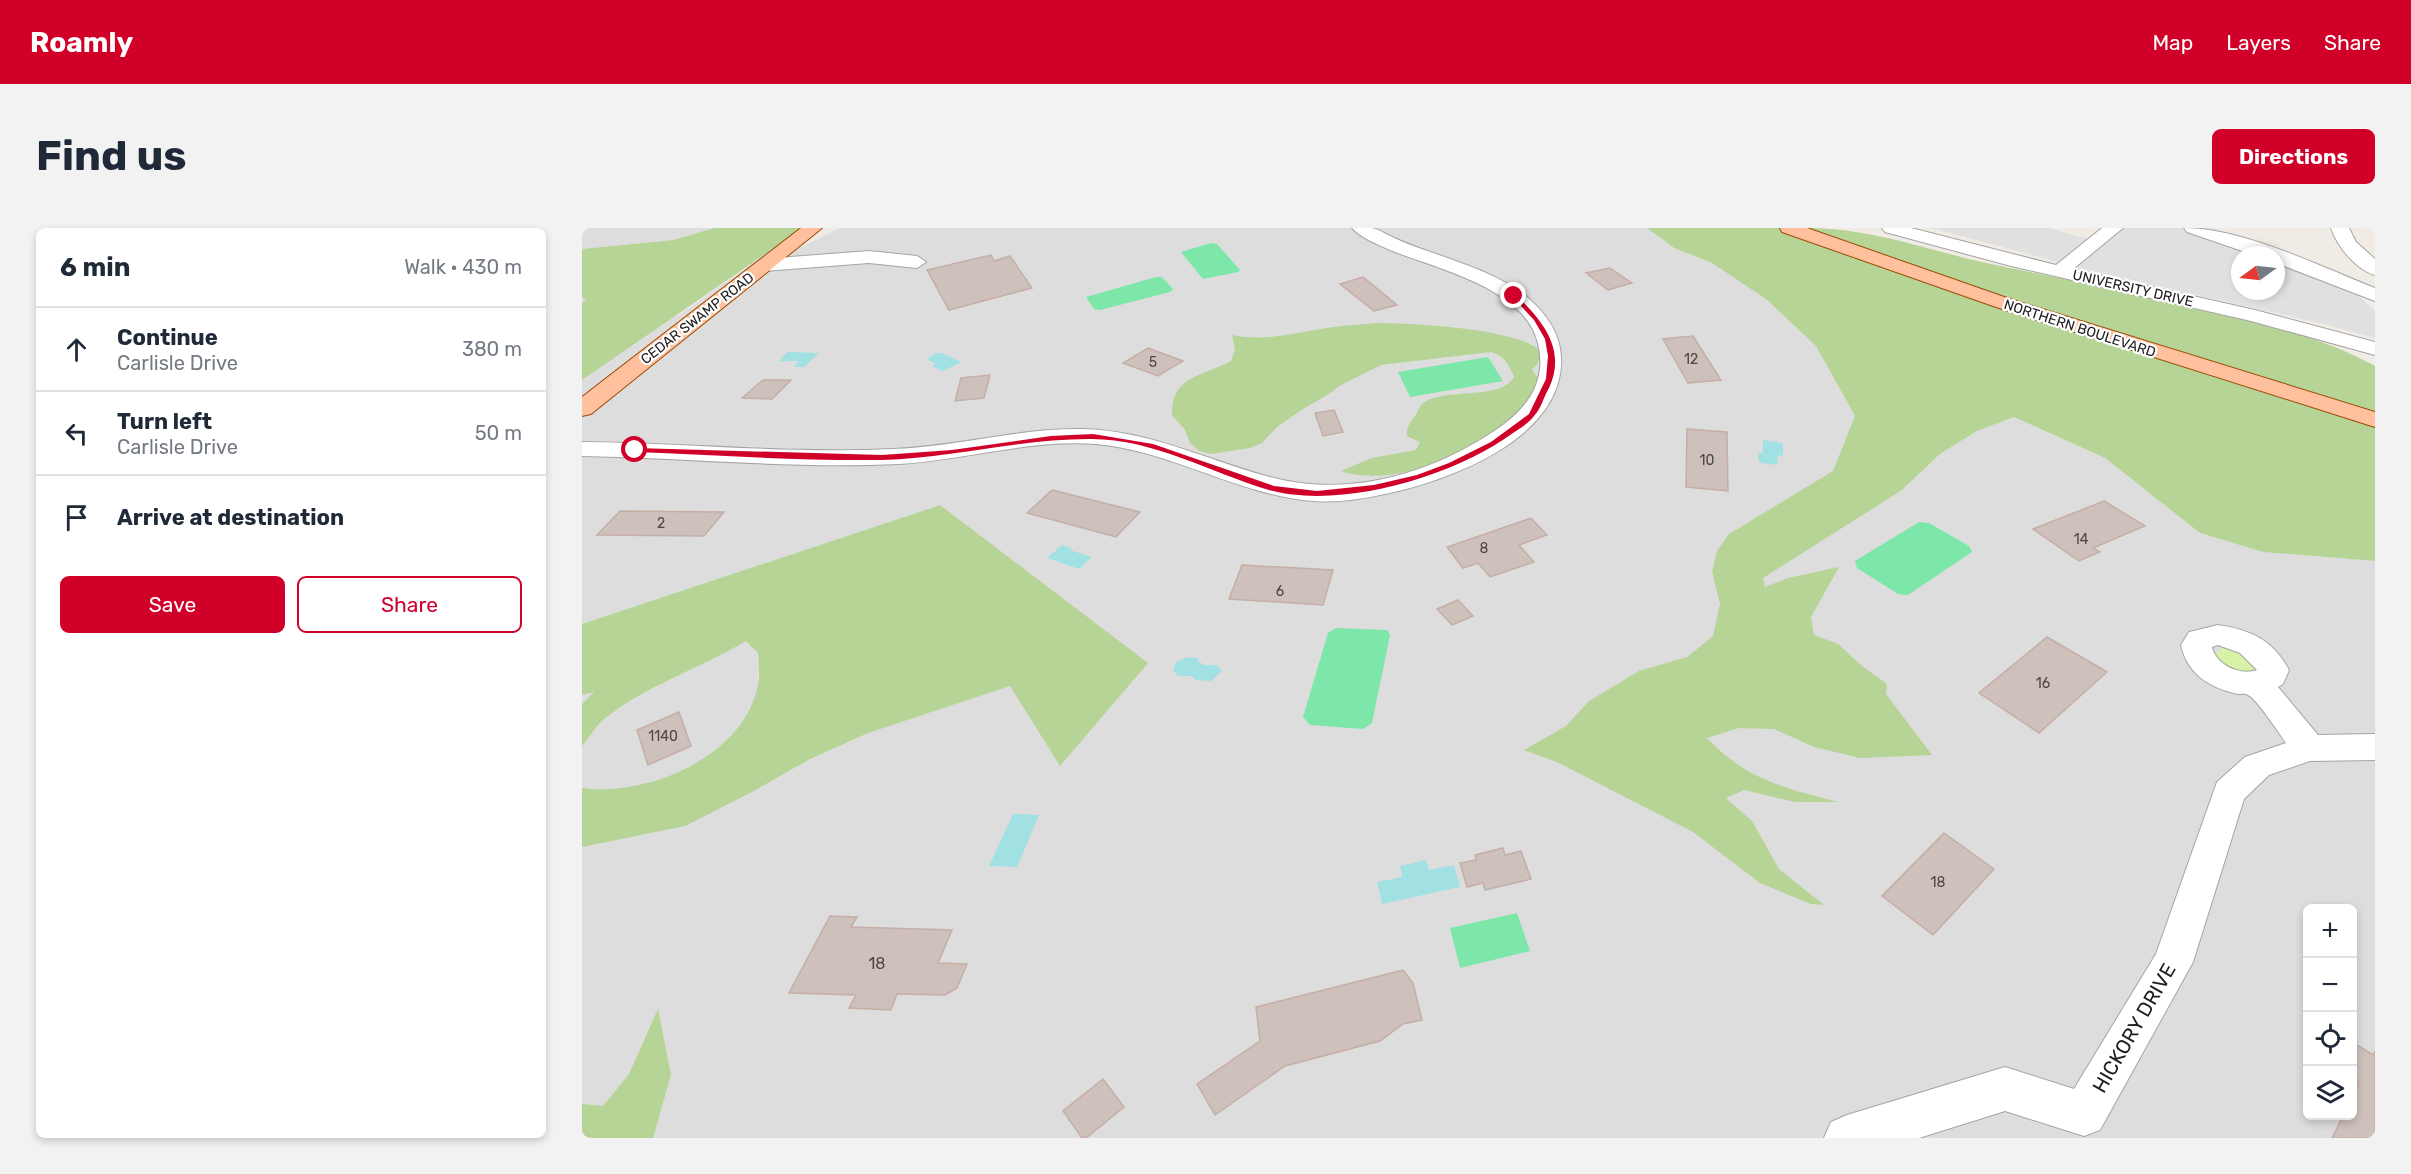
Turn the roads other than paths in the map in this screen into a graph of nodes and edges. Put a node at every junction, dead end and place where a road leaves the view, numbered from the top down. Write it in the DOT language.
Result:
graph roads {
  1 [pos="813,228"];
  2 [pos="1361,228"];
  3 [pos="1789,228"];
  4 [pos="1891,228"];
  5 [pos="2114,228"];
  6 [pos="2193,228"];
  7 [pos="2340,228"];
  8 [pos="2245,246"];
  9 [pos="2285,260"];
  10 [pos="917,261"];
  11 [pos="764,265"];
  12 [pos="2375,269"];
  13 [pos="2060,271"];
  14 [pos="2375,295"];
  15 [pos="2375,349"];
  16 [pos="582,409"];
  17 [pos="2375,420"];
  18 [pos="582,449"];
  19 [pos="2258,684"];
  20 [pos="2375,747"];
  21 [pos="2309,748"];
  22 [pos="1847,1138"];
  1 -- 11 [label="main road, CEDAR SWAMP ROAD"];
  2 -- 18 [label="street"];
  3 -- 17 [label="main road, NORTHERN BOULEVARD"];
  4 -- 13 [label="street, UNIVERSITY DRIVE"];
  5 -- 13 [label="street"];
  6 -- 8 [label="street"];
  7 -- 12 [label="street"];
  9 -- 14 [label="street"];
  10 -- 11 [label="street"];
  11 -- 16 [label="main road, CEDAR SWAMP ROAD"];
  13 -- 15 [label="street, UNIVERSITY DRIVE"];
  19 -- 21 [label="street"];
  20 -- 21 [label="street, HICKORY DRIVE"];
  21 -- 22 [label="street, HICKORY DRIVE"];
}
